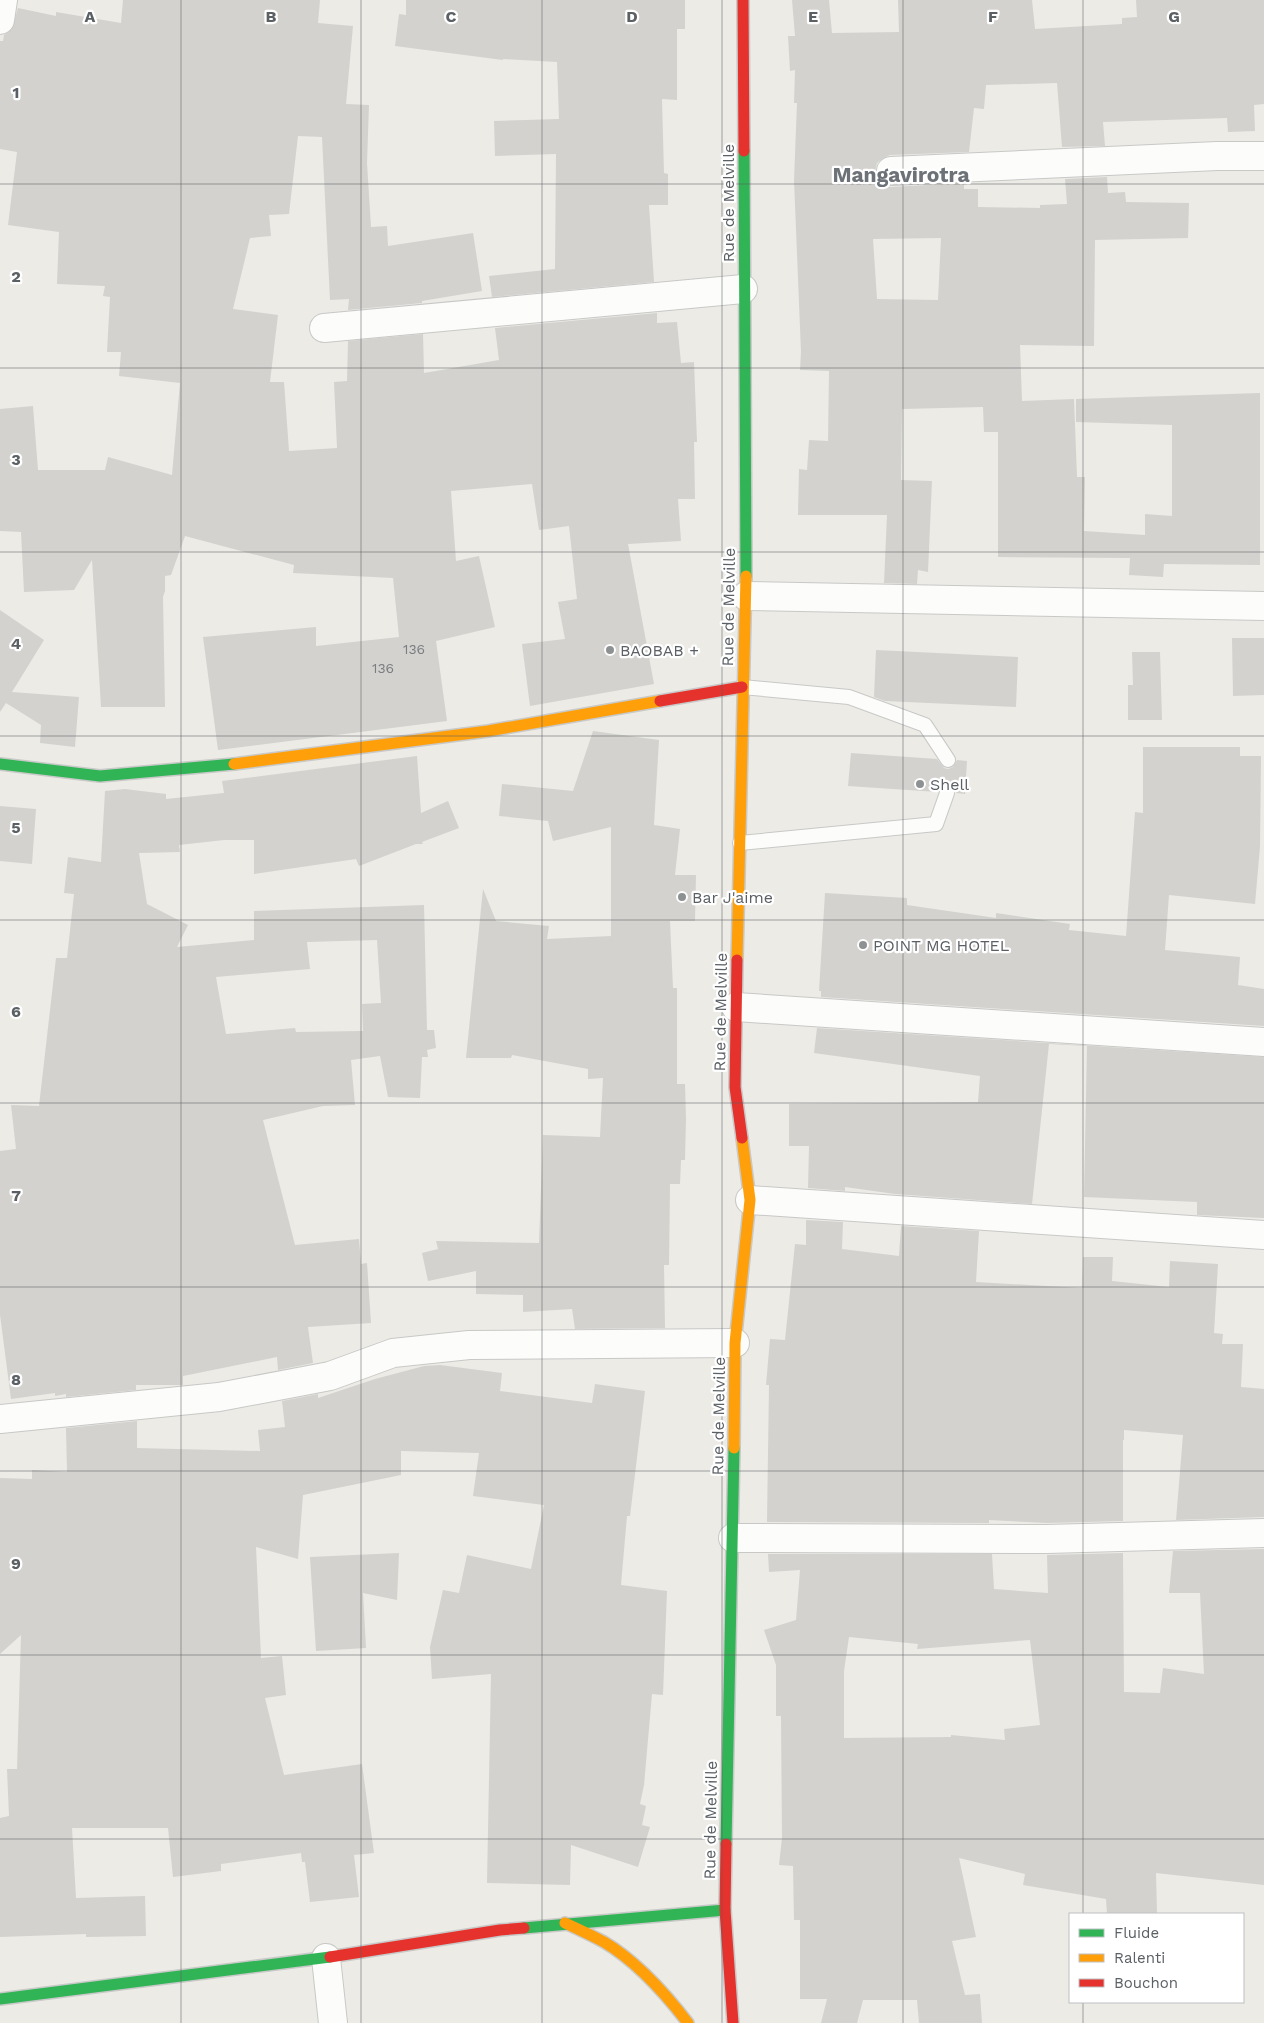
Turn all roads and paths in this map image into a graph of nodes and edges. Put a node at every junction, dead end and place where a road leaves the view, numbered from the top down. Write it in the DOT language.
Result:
graph roads {
  1 [pos="3,0"];
  2 [pos="743,0"];
  3 [pos="0,20"];
  4 [pos="1264,156"];
  5 [pos="890,171"];
  6 [pos="743,289"];
  7 [pos="324,328"];
  8 [pos="746,596"];
  9 [pos="1264,606"];
  10 [pos="742,687"];
  11 [pos="948,760"];
  12 [pos="0,764"];
  13 [pos="947,793"];
  14 [pos="740,843"];
  15 [pos="736,1007"];
  16 [pos="1264,1042"];
  17 [pos="750,1200"];
  18 [pos="1264,1235"];
  19 [pos="735,1343"];
  20 [pos="0,1419"];
  21 [pos="1264,1533"];
  22 [pos="734,1538"];
  23 [pos="725,1910"];
  24 [pos="565,1923"];
  25 [pos="326,1958"];
  26 [pos="0,2000"];
  27 [pos="333,2023"];
  28 [pos="688,2023"];
  29 [pos="732,2023"];
  1 -- 3 [label="street"];
  2 -- 6 [label="main road, Rue de Melville"];
  4 -- 5 [label="street"];
  6 -- 7 [label="street"];
  6 -- 8 [label="main road, Rue de Melville"];
  8 -- 9 [label="street"];
  8 -- 10 [label="main road, Rue de Melville"];
  10 -- 11 [label="lane"];
  10 -- 12 [label="main road"];
  10 -- 14 [label="main road, Rue de Melville"];
  13 -- 14 [label="lane"];
  14 -- 15 [label="main road, Rue de Melville"];
  15 -- 16 [label="street"];
  15 -- 17 [label="main road, Rue de Melville"];
  17 -- 18 [label="street"];
  17 -- 19 [label="main road, Rue de Melville"];
  19 -- 20 [label="street"];
  19 -- 22 [label="main road, Rue de Melville"];
  21 -- 22 [label="street"];
  22 -- 23 [label="main road, Rue de Melville"];
  23 -- 24 [label="main road"];
  23 -- 29 [label="main road, Rue de Melville"];
  24 -- 25 [label="main road"];
  24 -- 28 [label="main road"];
  25 -- 26 [label="main road"];
  25 -- 27 [label="street"];
}
